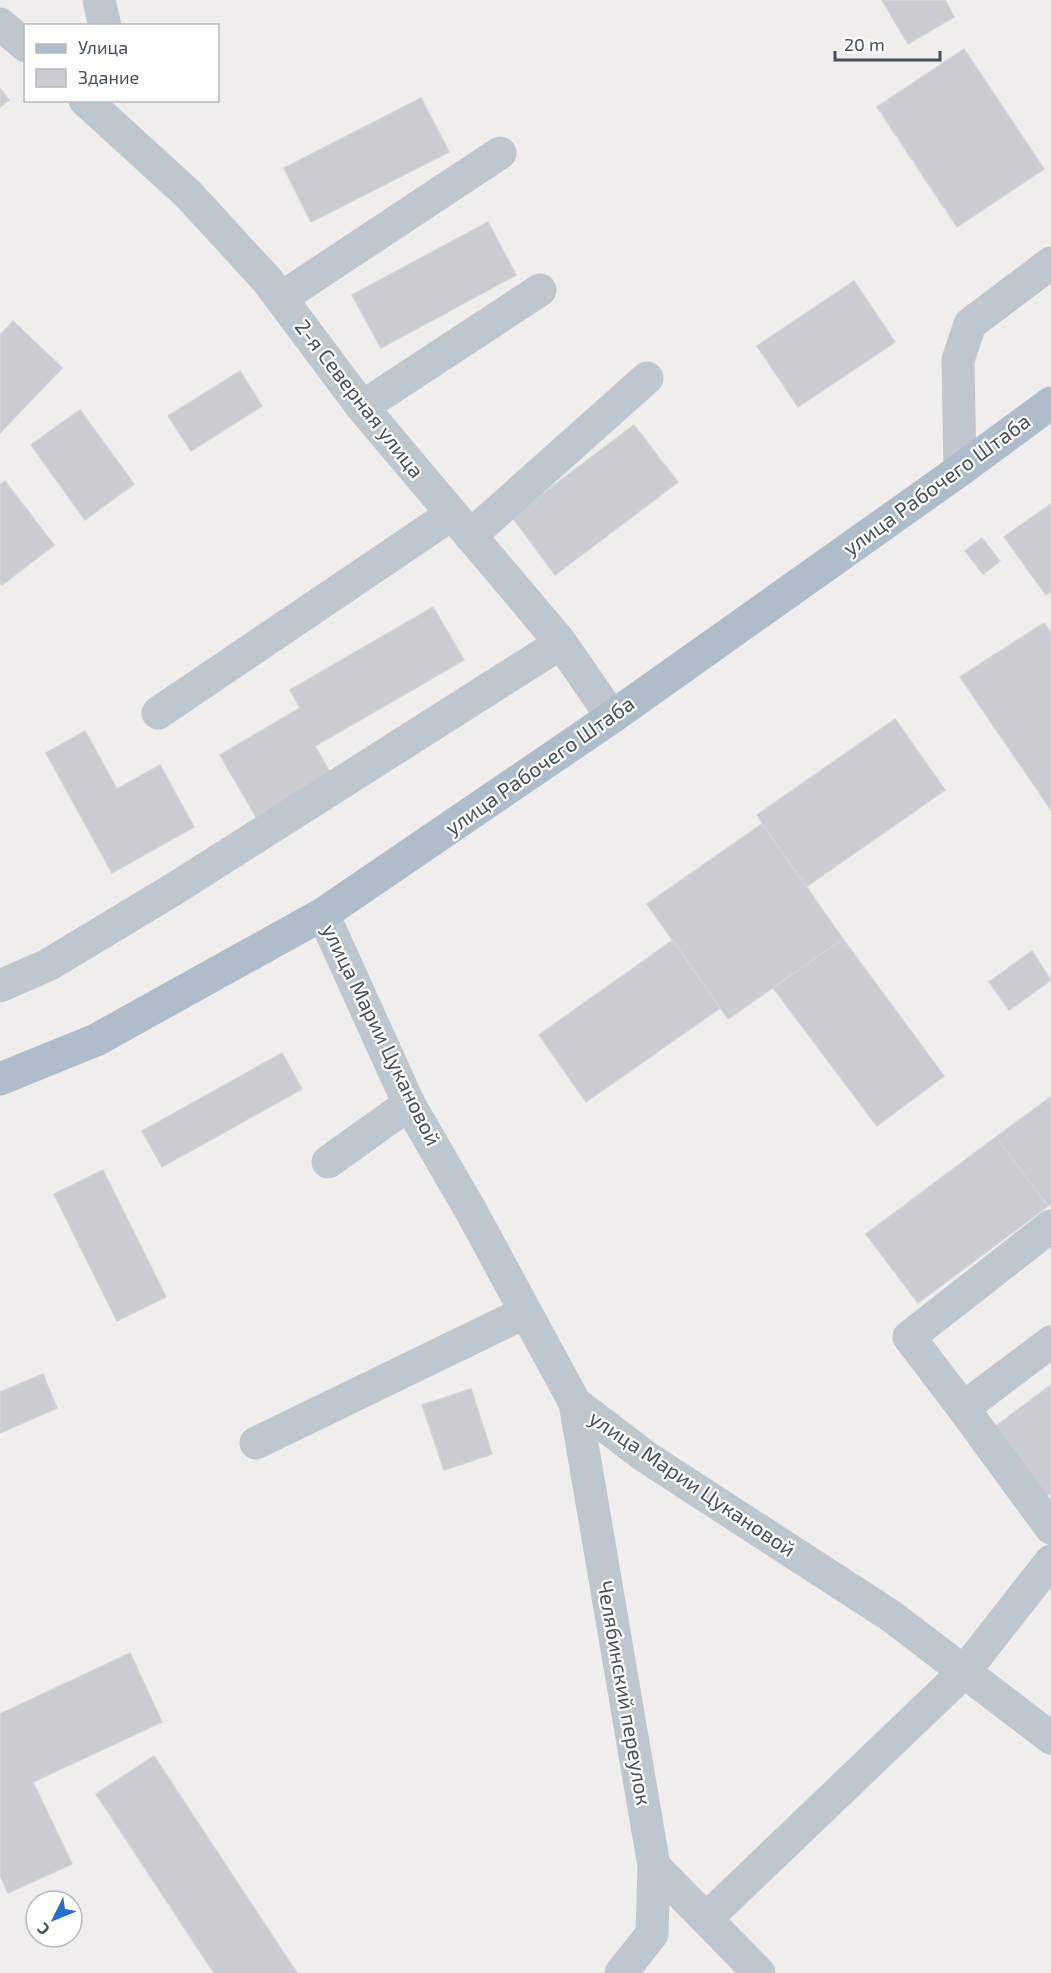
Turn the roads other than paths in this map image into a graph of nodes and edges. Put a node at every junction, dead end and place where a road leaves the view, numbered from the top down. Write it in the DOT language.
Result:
graph roads {
  1 [pos="99,0"];
  2 [pos="0,24"];
  3 [pos="105,24"];
  4 [pos="24,44"];
  5 [pos="88,102"];
  6 [pos="117,102"];
  7 [pos="121,133"];
  8 [pos="500,153"];
  9 [pos="1051,263"];
  10 [pos="540,290"];
  11 [pos="280,298"];
  12 [pos="647,378"];
  13 [pos="1051,404"];
  14 [pos="362,407"];
  15 [pos="960,470"];
  16 [pos="461,525"];
  17 [pos="561,643"];
  18 [pos="158,713"];
  19 [pos="612,717"];
  20 [pos="323,914"];
  21 [pos="0,986"];
  22 [pos="0,1079"];
  23 [pos="409,1104"];
  24 [pos="328,1162"];
  25 [pos="1051,1226"];
  26 [pos="526,1312"];
  27 [pos="1051,1342"];
  28 [pos="575,1403"];
  29 [pos="963,1408"];
  30 [pos="256,1443"];
  31 [pos="1051,1528"];
  32 [pos="1051,1561"];
  33 [pos="964,1672"];
  34 [pos="1051,1738"];
  35 [pos="654,1866"];
  36 [pos="706,1919"];
  37 [pos="621,1973"];
  38 [pos="759,1973"];
  1 -- 3 [label="street"];
  2 -- 4 [label="street"];
  5 -- 7 [label="street, 2-я Северная улица"];
  6 -- 7 [label="street"];
  7 -- 11 [label="street, 2-я Северная улица"];
  8 -- 11 [label="street"];
  9 -- 15 [label="street"];
  10 -- 14 [label="street"];
  11 -- 14 [label="street, 2-я Северная улица"];
  12 -- 16 [label="street"];
  13 -- 15 [label="main road, улица Рабочего Штаба"];
  14 -- 16 [label="street, 2-я Северная улица"];
  15 -- 19 [label="main road, улица Рабочего Штаба"];
  16 -- 17 [label="street, 2-я Северная улица"];
  16 -- 18 [label="street"];
  17 -- 19 [label="street, 2-я Северная улица"];
  17 -- 21 [label="street"];
  19 -- 20 [label="main road, улица Рабочего Штаба"];
  20 -- 22 [label="main road, улица Рабочего Штаба"];
  20 -- 23 [label="street, улица Марии Цукановой"];
  23 -- 24 [label="street"];
  23 -- 26 [label="street, улица Марии Цукановой"];
  25 -- 29 [label="street"];
  26 -- 28 [label="street, улица Марии Цукановой"];
  26 -- 30 [label="street"];
  27 -- 29 [label="street"];
  28 -- 33 [label="street, улица Марии Цукановой"];
  28 -- 35 [label="street, Челябинский переулок"];
  29 -- 31 [label="street"];
  32 -- 33 [label="street"];
  33 -- 34 [label="street, улица Марии Цукановой"];
  33 -- 36 [label="street"];
  35 -- 36 [label="street"];
  35 -- 37 [label="street, Челябинский переулок"];
  36 -- 38 [label="street"];
}
